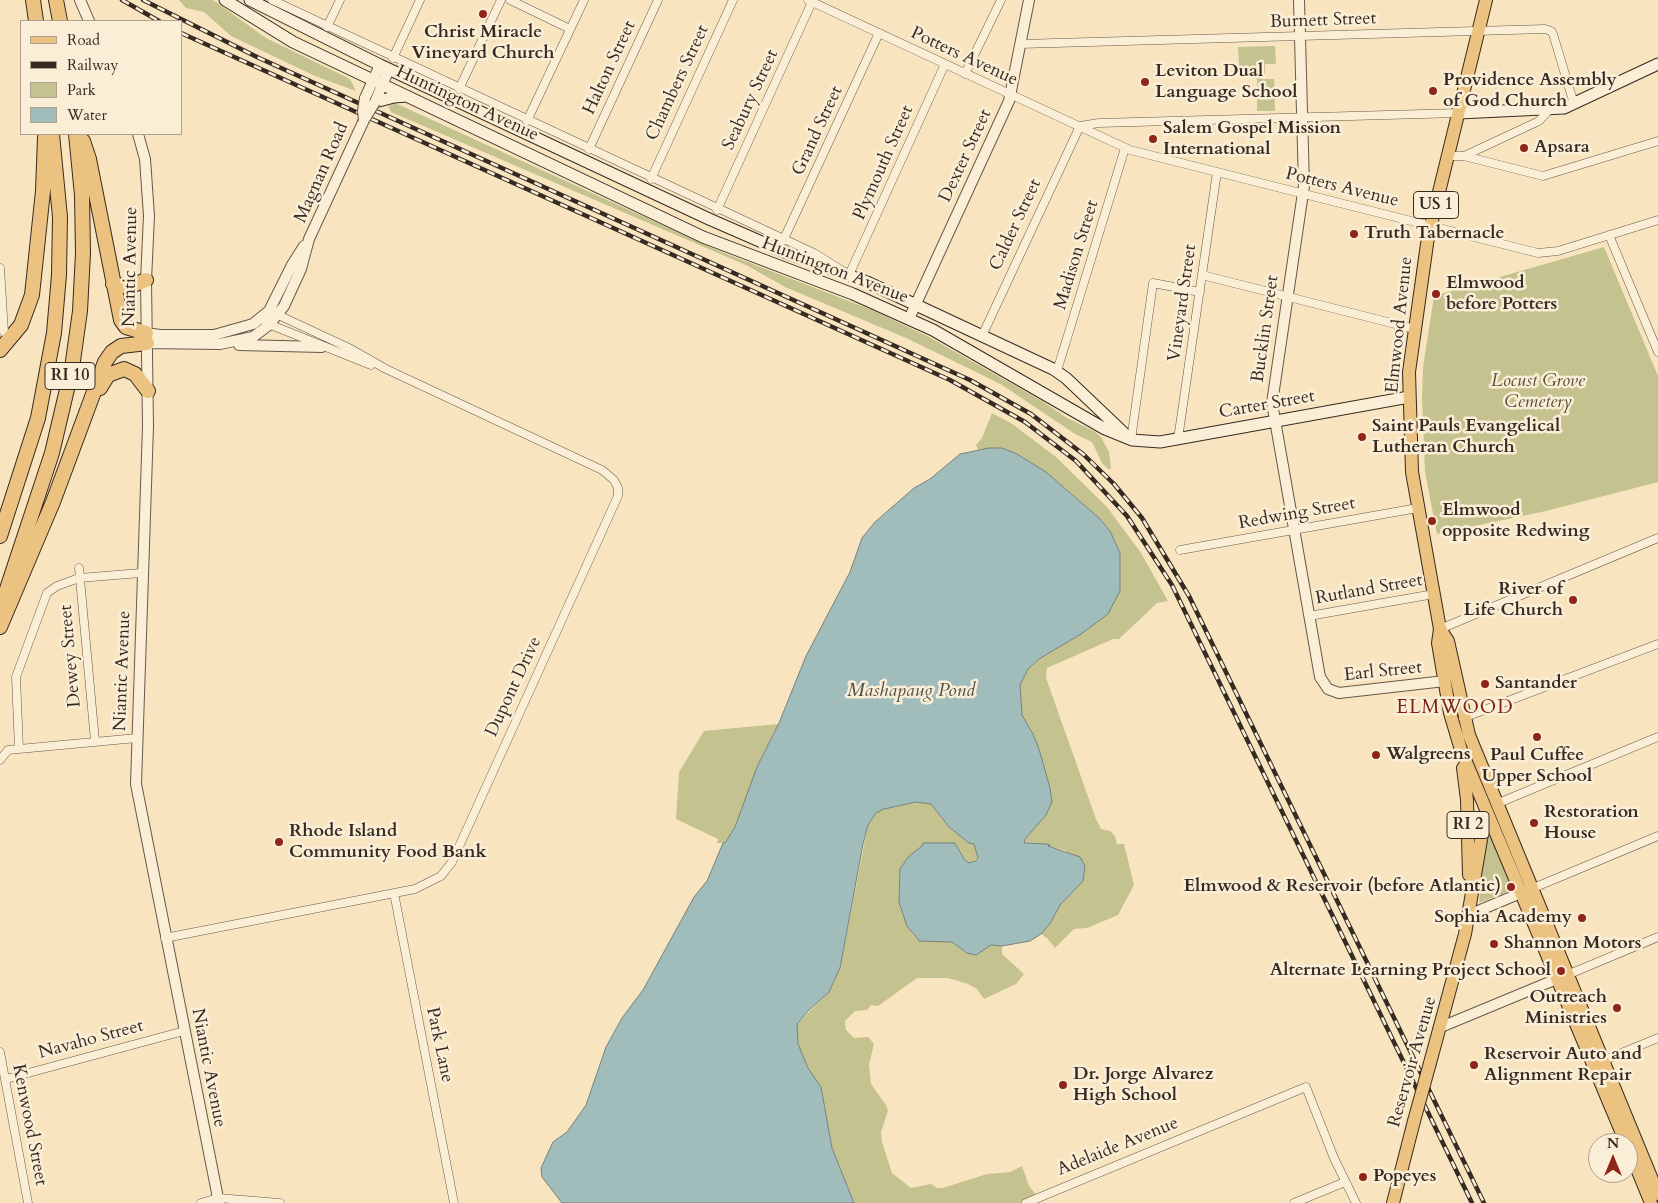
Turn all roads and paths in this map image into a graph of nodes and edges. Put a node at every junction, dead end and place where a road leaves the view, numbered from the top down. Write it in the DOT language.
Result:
graph roads {
  1 [pos="56,0"];
  2 [pos="80,0"];
  3 [pos="226,0"];
  4 [pos="250,0"];
  5 [pos="272,0"];
  6 [pos="340,0"];
  7 [pos="420,0"];
  8 [pos="501,0"];
  9 [pos="510,0"];
  10 [pos="584,0"];
  11 [pos="658,0"];
  12 [pos="733,0"];
  13 [pos="1000,0"];
  14 [pos="1029,0"];
  15 [pos="1299,0"];
  16 [pos="1486,0"];
  17 [pos="810,1"];
  18 [pos="33,2"];
  19 [pos="36,20"];
  20 [pos="60,20"];
  21 [pos="89,20"];
  22 [pos="327,27"];
  23 [pos="570,29"];
  24 [pos="1479,30"];
  25 [pos="879,33"];
  26 [pos="1300,37"];
  27 [pos="1020,44"];
  28 [pos="393,58"];
  29 [pos="945,64"];
  30 [pos="1658,64"];
  31 [pos="385,67"];
  32 [pos="966,74"];
  33 [pos="378,82"];
  34 [pos="459,89"];
  35 [pos="1010,95"];
  36 [pos="409,96"];
  37 [pos="370,100"];
  38 [pos="1574,104"];
  39 [pos="1550,110"];
  40 [pos="1459,112"];
  41 [pos="1303,117"];
  42 [pos="527,121"];
  43 [pos="1078,126"];
  44 [pos="45,135"];
  45 [pos="52,135"];
  46 [pos="76,135"];
  47 [pos="81,135"];
  48 [pos="138,135"];
  49 [pos="1658,141"];
  50 [pos="1125,148"];
  51 [pos="589,150"];
  52 [pos="1448,156"];
  53 [pos="1464,156"];
  54 [pos="1217,172"];
  55 [pos="651,179"];
  56 [pos="1302,193"];
  57 [pos="717,210"];
  58 [pos="1658,220"];
  59 [pos="1431,226"];
  60 [pos="1610,235"];
  61 [pos="784,240"];
  62 [pos="0,268"];
  63 [pos="849,275"];
  64 [pos="1202,275"];
  65 [pos="146,280"];
  66 [pos="113,284"];
  67 [pos="1200,292"];
  68 [pos="1287,296"];
  69 [pos="916,304"];
  70 [pos="273,313"];
  71 [pos="909,319"];
  72 [pos="264,323"];
  73 [pos="1415,329"];
  74 [pos="4,332"];
  75 [pos="982,336"];
  76 [pos="147,338"];
  77 [pos="1656,341"];
  78 [pos="220,344"];
  79 [pos="322,347"];
  80 [pos="0,350"];
  81 [pos="1658,352"];
  82 [pos="386,370"];
  83 [pos="1056,371"];
  84 [pos="148,391"];
  85 [pos="1409,397"];
  86 [pos="89,409"];
  87 [pos="1275,422"];
  88 [pos="1178,439"];
  89 [pos="1131,440"];
  90 [pos="1418,508"];
  91 [pos="1294,530"];
  92 [pos="0,536"];
  93 [pos="1658,538"];
  94 [pos="1180,550"];
  95 [pos="79,568"];
  96 [pos="142,573"];
  97 [pos="79,578"];
  98 [pos="1434,594"];
  99 [pos="0,610"];
  100 [pos="1309,616"];
  101 [pos="0,627"];
  102 [pos="1440,629"];
  103 [pos="1658,644"];
  104 [pos="1445,681"];
  105 [pos="1326,687"];
  106 [pos="1458,719"];
  107 [pos="1658,737"];
  108 [pos="137,738"];
  109 [pos="95,742"];
  110 [pos="19,748"];
  111 [pos="1461,750"];
  112 [pos="0,760"];
  113 [pos="1488,785"];
  114 [pos="1491,808"];
  115 [pos="1658,836"];
  116 [pos="1527,891"];
  117 [pos="394,893"];
  118 [pos="1469,901"];
  119 [pos="1466,916"];
  120 [pos="1658,937"];
  121 [pos="165,938"];
  122 [pos="1562,977"];
  123 [pos="1441,1027"];
  124 [pos="184,1031"];
  125 [pos="1658,1038"];
  126 [pos="0,1052"];
  127 [pos="1598,1063"];
  128 [pos="6,1079"];
  129 [pos="1622,1133"];
  130 [pos="1638,1171"];
  131 [pos="1346,1182"];
  132 [pos="1658,1194"];
  133 [pos="218,1200"];
  134 [pos="28,1203"];
  135 [pos="201,1203"];
  136 [pos="280,1203"];
  137 [pos="454,1203"];
  138 [pos="1026,1203"];
  139 [pos="1294,1203"];
  140 [pos="1356,1203"];
  141 [pos="1393,1203"];
  142 [pos="1651,1203"];
  1 -- 20 [label="highway"];
  2 -- 21 [label="street"];
  3 -- 33 [label="main road, Huntington Avenue"];
  4 -- 31 [label="main road, Huntington Avenue"];
  5 -- 22 [label="street, Huntington Avenue"];
  6 -- 22 [label="street"];
  7 -- 28 [label="street"];
  8 -- 34 [label="street"];
  9 -- 23 [label="street"];
  10 -- 23 [label="street"];
  11 -- 51 [label="street, Halton Street"];
  12 -- 55 [label="street, Chambers Street"];
  13 -- 32 [label="street"];
  14 -- 27 [label="street, Dexter Street"];
  15 -- 26 [label="street, Bucklin Street"];
  16 -- 24 [label="main road, Elmwood Avenue / US 1"];
  17 -- 25 [label="street, Potters Avenue"];
  17 -- 57 [label="street, Seabury Street"];
  18 -- 19 [label="highway"];
  22 -- 28 [label="street, Huntington Avenue"];
  23 -- 42 [label="street"];
  24 -- 26 [label="street, Burnett Street"];
  24 -- 38 [label="street, Burnett Street"];
  24 -- 40 [label="main road, Elmwood Avenue / US 1"];
  25 -- 29 [label="street, Potters Avenue"];
  25 -- 61 [label="street, Grand Street"];
  26 -- 27 [label="street, Burnett Street"];
  26 -- 41 [label="street, Bucklin Street"];
  27 -- 35 [label="street, Dexter Street"];
  28 -- 34 [label="street, Huntington Avenue"];
  29 -- 32 [label="street, Potters Avenue"];
  29 -- 63 [label="street, Plymouth Street"];
  30 -- 38 [label="main road"];
  31 -- 33 [label="street, Magnan Road"];
  31 -- 63 [label="main road, Huntington Avenue"];
  32 -- 35 [label="street, Potters Avenue"];
  33 -- 36 [label="main road, Huntington Avenue"];
  33 -- 37 [label="street, Magnan Road"];
  34 -- 42 [label="street, Huntington Avenue"];
  35 -- 43 [label="street, Potters Avenue"];
  35 -- 69 [label="street, Dexter Street"];
  36 -- 37 [label="main road"];
  36 -- 71 [label="main road, Huntington Avenue"];
  37 -- 70 [label="street, Magnan Road, bridge"];
  38 -- 39 [label="main road"];
  39 -- 40 [label="main road"];
  39 -- 53 [label="street"];
  40 -- 41 [label="street"];
  40 -- 52 [label="main road, Elmwood Avenue / US 1"];
  41 -- 43 [label="street"];
  41 -- 56 [label="street, Bucklin Street"];
  42 -- 51 [label="street, Huntington Avenue"];
  43 -- 50 [label="street, Potters Avenue"];
  43 -- 75 [label="street, Calder Street"];
  44 -- 80 [label="highway"];
  45 -- 92 [label="highway, RI 10"];
  46 -- 99 [label="highway, RI 10"];
  47 -- 66 [label="highway"];
  48 -- 65 [label="street, Niantic Avenue"];
  49 -- 53 [label="street"];
  50 -- 54 [label="street, Potters Avenue"];
  50 -- 83 [label="street, Madison Street"];
  51 -- 55 [label="street, Huntington Avenue"];
  52 -- 53 [label="street"];
  52 -- 59 [label="main road, Elmwood Avenue / US 1"];
  54 -- 56 [label="street, Potters Avenue"];
  54 -- 64 [label="street, Vineyard Street"];
  55 -- 57 [label="street, Huntington Avenue"];
  56 -- 59 [label="street, Potters Avenue"];
  56 -- 68 [label="street, Bucklin Street"];
  57 -- 61 [label="street, Huntington Avenue"];
  58 -- 60 [label="street, Potters Avenue"];
  59 -- 60 [label="street, Potters Avenue"];
  59 -- 73 [label="main road, Elmwood Avenue / US 1"];
  60 -- 77 [label="street"];
  61 -- 63 [label="street, Huntington Avenue"];
  62 -- 74 [label="street"];
  63 -- 69 [label="main road, Huntington Avenue"];
  64 -- 67 [label="street, Vineyard Street"];
  64 -- 68 [label="street"];
  65 -- 66 [label="highway"];
  65 -- 76 [label="street, Niantic Avenue"];
  66 -- 76 [label="highway"];
  67 -- 88 [label="street, Vineyard Street"];
  67 -- 89 [label="street"];
  68 -- 73 [label="street"];
  68 -- 87 [label="street, Bucklin Street"];
  69 -- 71 [label="street, Dexter Street"];
  69 -- 75 [label="main road, Huntington Avenue"];
  70 -- 72 [label="street, Magnan Road"];
  70 -- 82 [label="street, Dupont Drive"];
  71 -- 89 [label="main road, Huntington Avenue"];
  72 -- 76 [label="street, Magnan Road"];
  72 -- 78 [label="street"];
  72 -- 79 [label="street, Dupont Drive"];
  73 -- 85 [label="main road, Elmwood Avenue / US 1"];
  75 -- 83 [label="main road, Huntington Avenue"];
  76 -- 78 [label="street"];
  76 -- 84 [label="street, Niantic Avenue"];
  76 -- 86 [label="highway"];
  77 -- 81 [label="street"];
  78 -- 79 [label="street"];
  79 -- 82 [label="street, Dupont Drive"];
  82 -- 117 [label="street, Dupont Drive"];
  83 -- 89 [label="main road, Huntington Avenue"];
  84 -- 86 [label="highway"];
  84 -- 96 [label="street, Niantic Avenue"];
  85 -- 87 [label="main road, Carter Street"];
  85 -- 90 [label="main road, Elmwood Avenue / US 1"];
  86 -- 101 [label="highway"];
  87 -- 88 [label="main road, Carter Street"];
  87 -- 91 [label="street, Bucklin Street"];
  88 -- 89 [label="main road, Carter Street"];
  90 -- 91 [label="street, Redwing Street"];
  90 -- 98 [label="main road, Elmwood Avenue / US 1"];
  91 -- 94 [label="street, Redwing Street"];
  91 -- 100 [label="street, Bucklin Street"];
  93 -- 102 [label="street"];
  95 -- 97 [label="street, Dewey Street"];
  96 -- 97 [label="street"];
  96 -- 108 [label="street, Niantic Avenue"];
  97 -- 109 [label="street, Dewey Street"];
  97 -- 110 [label="street"];
  98 -- 100 [label="street, Rutland Street"];
  98 -- 102 [label="main road, Elmwood Avenue / US 1"];
  100 -- 105 [label="street, Bucklin Street"];
  102 -- 104 [label="main road, Elmwood Avenue / US 1"];
  102 -- 106 [label="main road, Elmwood Avenue / US 1"];
  103 -- 106 [label="street"];
  104 -- 105 [label="street, Earl Street"];
  104 -- 106 [label="main road, Elmwood Avenue / US 1"];
  106 -- 111 [label="main road, Elmwood Avenue / US 1"];
  106 -- 113 [label="main road, Elmwood Avenue / US 1"];
  107 -- 114 [label="street"];
  108 -- 109 [label="street"];
  108 -- 121 [label="street, Niantic Avenue"];
  109 -- 110 [label="street"];
  110 -- 112 [label="street"];
  111 -- 114 [label="main road, Elmwood Avenue / US 1"];
  111 -- 118 [label="main road, Reservoir Avenue / RI 2"];
  113 -- 114 [label="main road, Reservoir Avenue / RI 2"];
  114 -- 116 [label="main road, Elmwood Avenue / US 1"];
  114 -- 118 [label="main road, Reservoir Avenue / RI 2"];
  115 -- 116 [label="street"];
  116 -- 119 [label="street"];
  116 -- 122 [label="main road, Elmwood Avenue / US 1"];
  117 -- 121 [label="street, Dupont Drive"];
  117 -- 137 [label="street, Park Lane"];
  118 -- 119 [label="main road, Reservoir Avenue / RI 2"];
  119 -- 123 [label="main road, Reservoir Avenue / RI 2"];
  120 -- 122 [label="street"];
  121 -- 124 [label="street, Niantic Avenue"];
  122 -- 123 [label="street"];
  122 -- 127 [label="main road, Elmwood Avenue / US 1"];
  123 -- 141 [label="main road, Reservoir Avenue / RI 2, bridge"];
  124 -- 128 [label="street, Navaho Street"];
  124 -- 133 [label="street, Niantic Avenue"];
  125 -- 127 [label="street"];
  126 -- 128 [label="street, Kenwood Street"];
  127 -- 129 [label="main road, Elmwood Avenue / US 1"];
  127 -- 132 [label="main road, Elmwood Avenue / US 1"];
  128 -- 134 [label="street, Kenwood Street"];
  130 -- 142 [label="main road"];
  131 -- 138 [label="street, Adelaide Avenue"];
  131 -- 139 [label="street"];
  131 -- 140 [label="street"];
  133 -- 135 [label="street"];
  133 -- 136 [label="street"];
}
